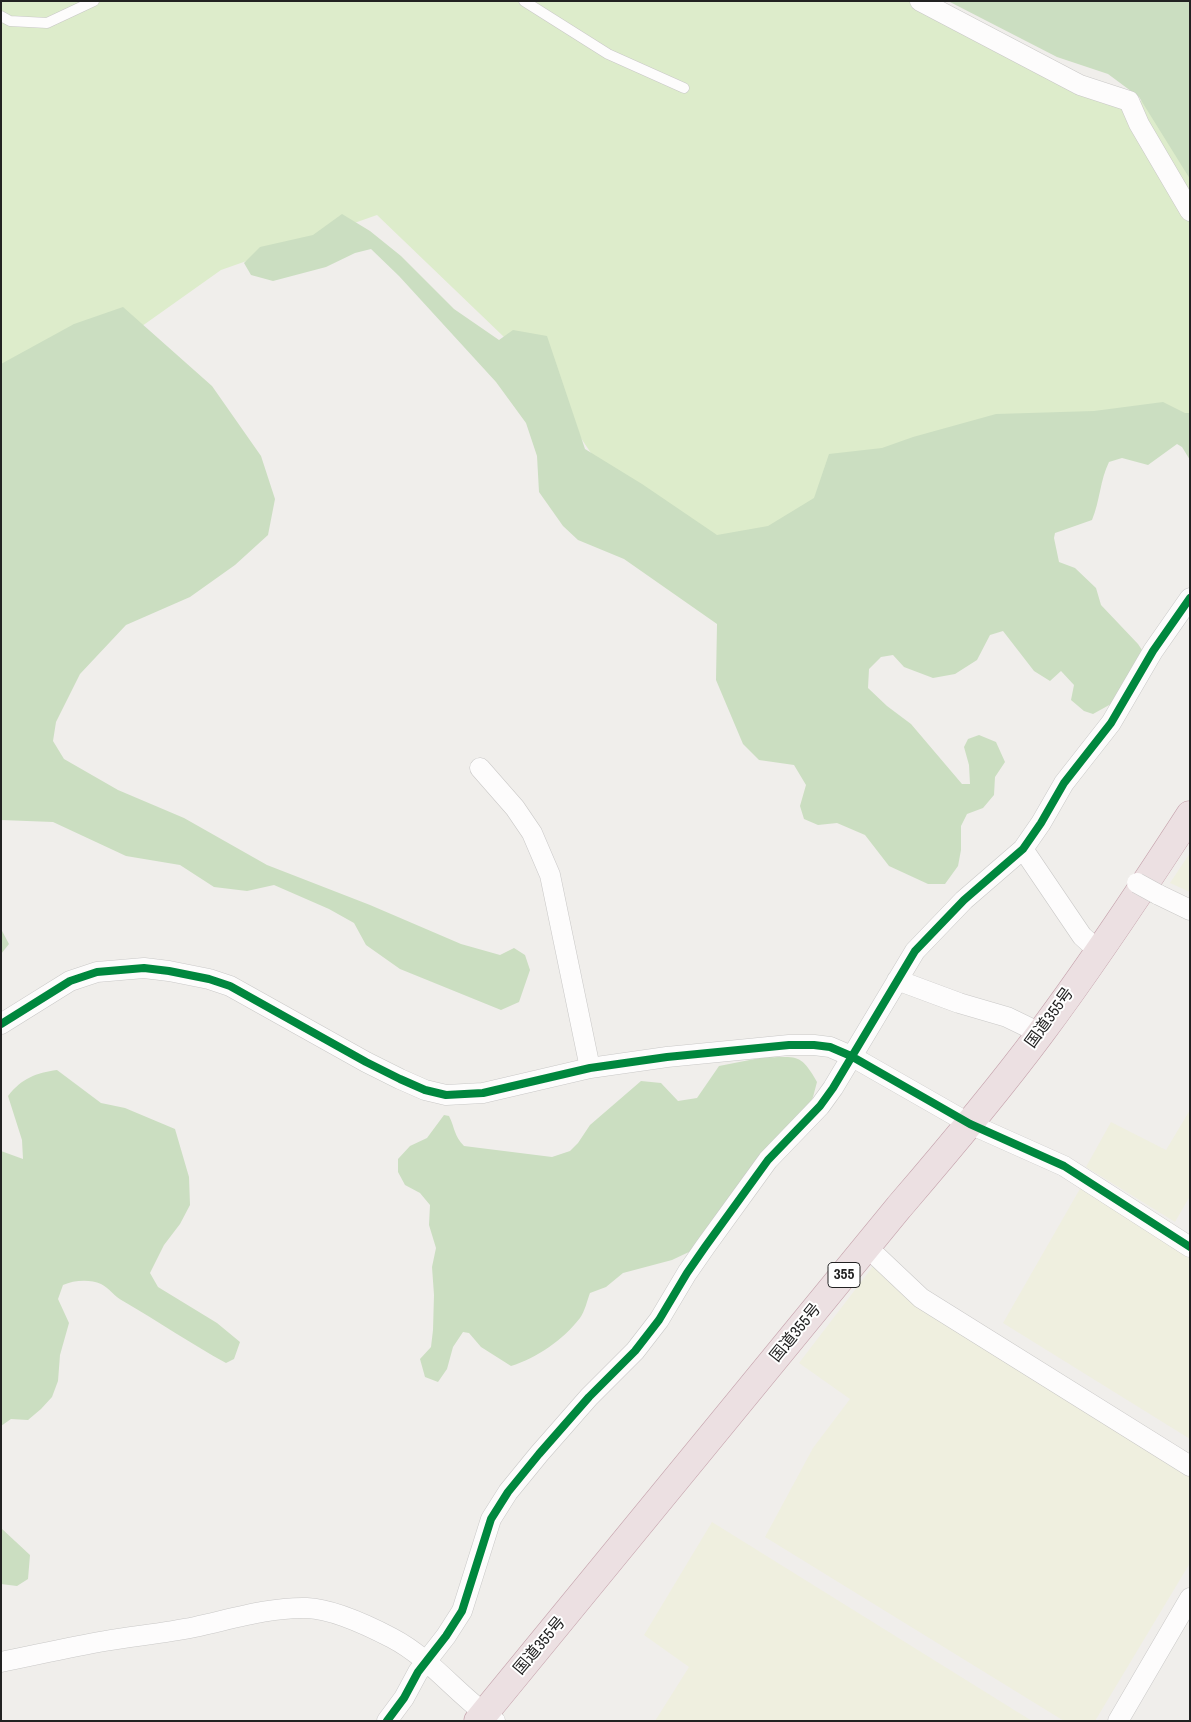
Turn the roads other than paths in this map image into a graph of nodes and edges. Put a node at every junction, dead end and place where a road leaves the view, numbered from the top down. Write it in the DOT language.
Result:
graph roads {
  1 [pos="94,1"];
  2 [pos="524,1"];
  3 [pos="920,1"];
  4 [pos="1,16"];
  5 [pos="684,88"];
  6 [pos="1190,211"];
  7 [pos="1190,598"];
  8 [pos="480,768"];
  9 [pos="1190,815"];
  10 [pos="1022,849"];
  11 [pos="1137,883"];
  12 [pos="1190,910"];
  13 [pos="1099,950"];
  14 [pos="897,980"];
  15 [pos="1,1024"];
  16 [pos="1040,1033"];
  17 [pos="851,1056"];
  18 [pos="590,1068"];
  19 [pos="970,1124"];
  20 [pos="867,1247"];
  21 [pos="1190,1247"];
  22 [pos="1190,1466"];
  23 [pos="1190,1598"];
  24 [pos="426,1661"];
  25 [pos="1,1662"];
  26 [pos="486,1718"];
  27 [pos="387,1721"];
  28 [pos="1118,1721"];
  1 -- 4 [label="lane"];
  2 -- 5 [label="lane"];
  3 -- 6 [label="street"];
  7 -- 10 [label="street"];
  8 -- 18 [label="street"];
  9 -- 13 [label="highway, 国道355号 / 355"];
  10 -- 13 [label="street"];
  10 -- 14 [label="street"];
  11 -- 12 [label="street, bridge"];
  13 -- 16 [label="highway, 国道355号 / 355"];
  14 -- 16 [label="street"];
  14 -- 17 [label="street"];
  15 -- 18 [label="street"];
  16 -- 19 [label="highway, 国道355号 / 355"];
  17 -- 18 [label="street"];
  17 -- 19 [label="street"];
  17 -- 24 [label="street"];
  19 -- 20 [label="highway, 国道355号 / 355"];
  19 -- 21 [label="street"];
  20 -- 22 [label="street"];
  20 -- 26 [label="highway, 国道355号 / 355"];
  23 -- 28 [label="street"];
  24 -- 25 [label="street"];
  24 -- 26 [label="street"];
  24 -- 27 [label="street"];
}
